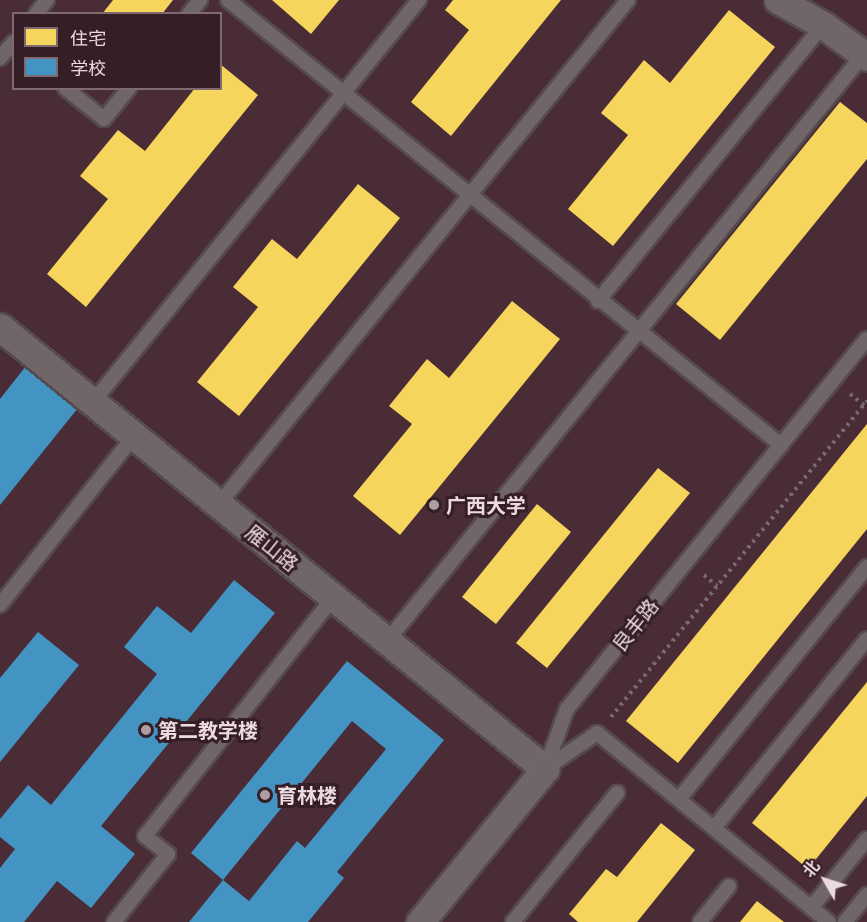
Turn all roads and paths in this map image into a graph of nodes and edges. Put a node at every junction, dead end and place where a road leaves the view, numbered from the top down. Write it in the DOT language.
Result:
graph roads {
  1 [pos="47,0"];
  2 [pos="200,0"];
  3 [pos="228,0"];
  4 [pos="419,0"];
  5 [pos="628,0"];
  6 [pos="778,0"];
  7 [pos="38,12"];
  8 [pos="191,12"];
  9 [pos="823,24"];
  10 [pos="12,45"];
  11 [pos="865,56"];
  12 [pos="0,58"];
  13 [pos="68,90"];
  14 [pos="127,90"];
  15 [pos="344,94"];
  16 [pos="469,196"];
  17 [pos="598,301"];
  18 [pos="0,327"];
  19 [pos="637,332"];
  20 [pos="867,339"];
  21 [pos="867,401"];
  22 [pos="93,402"];
  23 [pos="134,436"];
  24 [pos="781,446"];
  25 [pos="219,504"];
  26 [pos="867,567"];
  27 [pos="333,597"];
  28 [pos="0,605"];
  29 [pos="867,639"];
  30 [pos="387,641"];
  31 [pos="597,733"];
  32 [pos="545,769"];
  33 [pos="617,793"];
  34 [pos="678,799"];
  35 [pos="714,828"];
  36 [pos="867,839"];
  37 [pos="729,886"];
  38 [pos="867,895"];
  39 [pos="811,908"];
  40 [pos="114,922"];
  41 [pos="420,922"];
  42 [pos="513,922"];
  43 [pos="700,922"];
  44 [pos="829,922"];
  45 [pos="845,922"];
  1 -- 7 [label="lane"];
  2 -- 8 [label="lane"];
  3 -- 15 [label="lane"];
  4 -- 15 [label="lane"];
  5 -- 16 [label="lane"];
  6 -- 9 [label="street"];
  9 -- 11 [label="street"];
  9 -- 17 [label="lane"];
  10 -- 12 [label="lane"];
  11 -- 19 [label="lane"];
  13 -- 14 [label="lane"];
  15 -- 16 [label="lane"];
  15 -- 22 [label="lane"];
  16 -- 17 [label="lane"];
  16 -- 25 [label="lane"];
  17 -- 19 [label="lane"];
  18 -- 22 [label="street, 雁山路"];
  19 -- 24 [label="lane"];
  19 -- 30 [label="lane"];
  20 -- 24 [label="lane, 良丰路"];
  21 -- 31 [label="path"];
  22 -- 23 [label="street, 雁山路"];
  23 -- 25 [label="street, 雁山路"];
  23 -- 28 [label="lane"];
  24 -- 32 [label="lane, 良丰路"];
  25 -- 27 [label="street, 雁山路"];
  26 -- 34 [label="lane"];
  27 -- 30 [label="street, 雁山路"];
  27 -- 40 [label="lane"];
  29 -- 35 [label="lane"];
  30 -- 32 [label="street, 雁山路"];
  31 -- 32 [label="lane"];
  31 -- 34 [label="lane"];
  32 -- 41 [label="street, 良丰路"];
  33 -- 42 [label="lane"];
  34 -- 35 [label="lane"];
  35 -- 39 [label="lane"];
  36 -- 39 [label="lane"];
  37 -- 43 [label="lane"];
  38 -- 45 [label="lane"];
  39 -- 44 [label="lane"];
}
